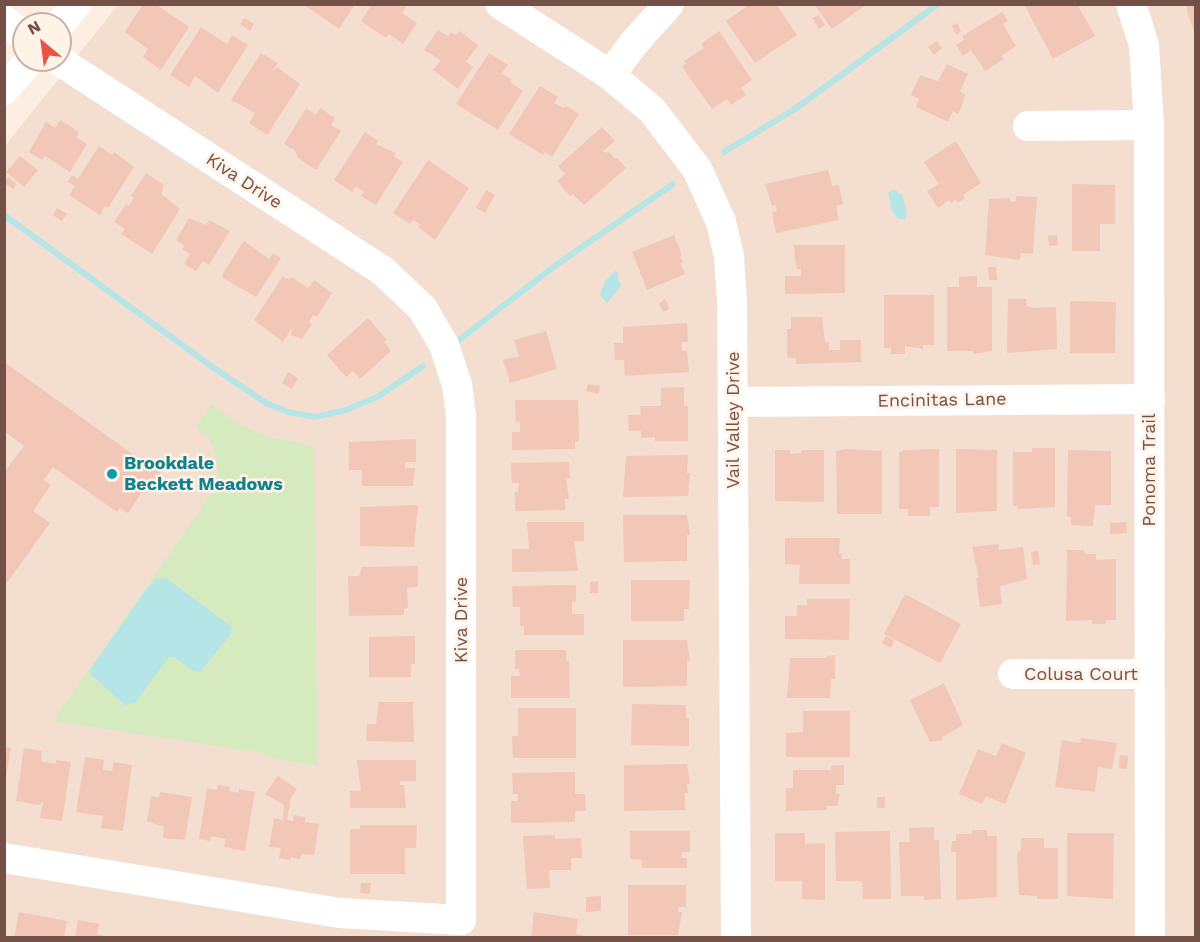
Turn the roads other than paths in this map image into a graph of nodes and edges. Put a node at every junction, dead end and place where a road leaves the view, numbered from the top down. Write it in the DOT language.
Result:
graph roads {
  1 [pos="500,4"];
  2 [pos="669,4"];
  3 [pos="1131,4"];
  4 [pos="72,69"];
  5 [pos="20,72"];
  6 [pos="610,75"];
  7 [pos="4,90"];
  8 [pos="1149,125"];
  9 [pos="1029,126"];
  10 [pos="1150,399"];
  11 [pos="734,402"];
  12 [pos="1013,674"];
  13 [pos="1148,674"];
  14 [pos="4,858"];
  15 [pos="736,938"];
  16 [pos="1150,938"];
  1 -- 6 [label="street, Vail Valley Drive"];
  2 -- 6 [label="street"];
  3 -- 8 [label="street, Ponoma Trail"];
  4 -- 14 [label="street, Kiva Drive"];
  5 -- 7 [label="street"];
  6 -- 11 [label="street, Vail Valley Drive"];
  8 -- 9 [label="street"];
  8 -- 10 [label="street, Ponoma Trail"];
  10 -- 11 [label="street, Encinitas Lane"];
  10 -- 13 [label="street, Ponoma Trail"];
  11 -- 15 [label="street, Vail Valley Drive"];
  12 -- 13 [label="street, Colusa Court"];
  13 -- 16 [label="street, Ponoma Trail"];
}
